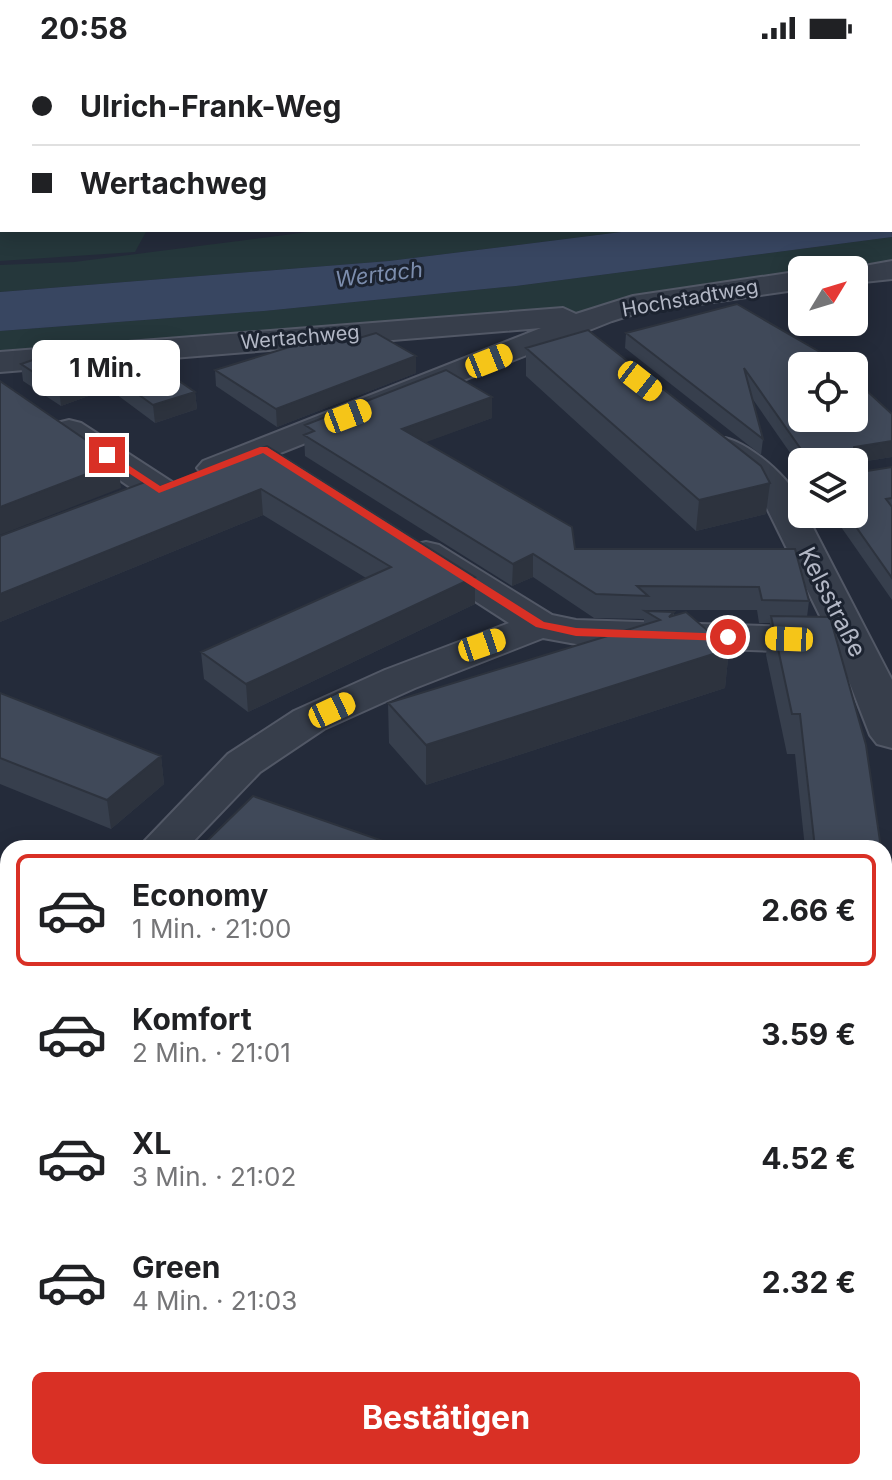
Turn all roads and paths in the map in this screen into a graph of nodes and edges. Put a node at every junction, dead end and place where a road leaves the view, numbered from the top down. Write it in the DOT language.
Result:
graph roads {
  1 [pos="892,270"];
  2 [pos="868,273"];
  3 [pos="788,282"];
  4 [pos="590,330"];
  5 [pos="0,362"];
  6 [pos="19,396"];
  7 [pos="703,431"];
  8 [pos="264,449"];
  9 [pos="303,474"];
  10 [pos="788,486"];
  11 [pos="159,490"];
  12 [pos="116,507"];
  13 [pos="808,528"];
  14 [pos="396,533"];
  15 [pos="540,625"];
  16 [pos="871,664"];
  17 [pos="892,735"];
  18 [pos="169,840"];
  1 -- 2 [label="street"];
  3 -- 4 [label="street, Hochstadtweg"];
  4 -- 5 [label="street, Wertachweg"];
  4 -- 8 [label="street, Hochstadtweg"];
  6 -- 11 [label="street"];
  7 -- 10 [label="street, Kelsstraße"];
  8 -- 9 [label="street"];
  8 -- 11 [label="street, Hochstadtweg"];
  11 -- 12 [label="street, Hochstadtweg"];
  13 -- 16 [label="street, Kelsstraße"];
  14 -- 15 [label="street"];
  15 -- 16 [label="street"];
  15 -- 18 [label="street"];
  16 -- 17 [label="street, Kelsstraße"];
}
